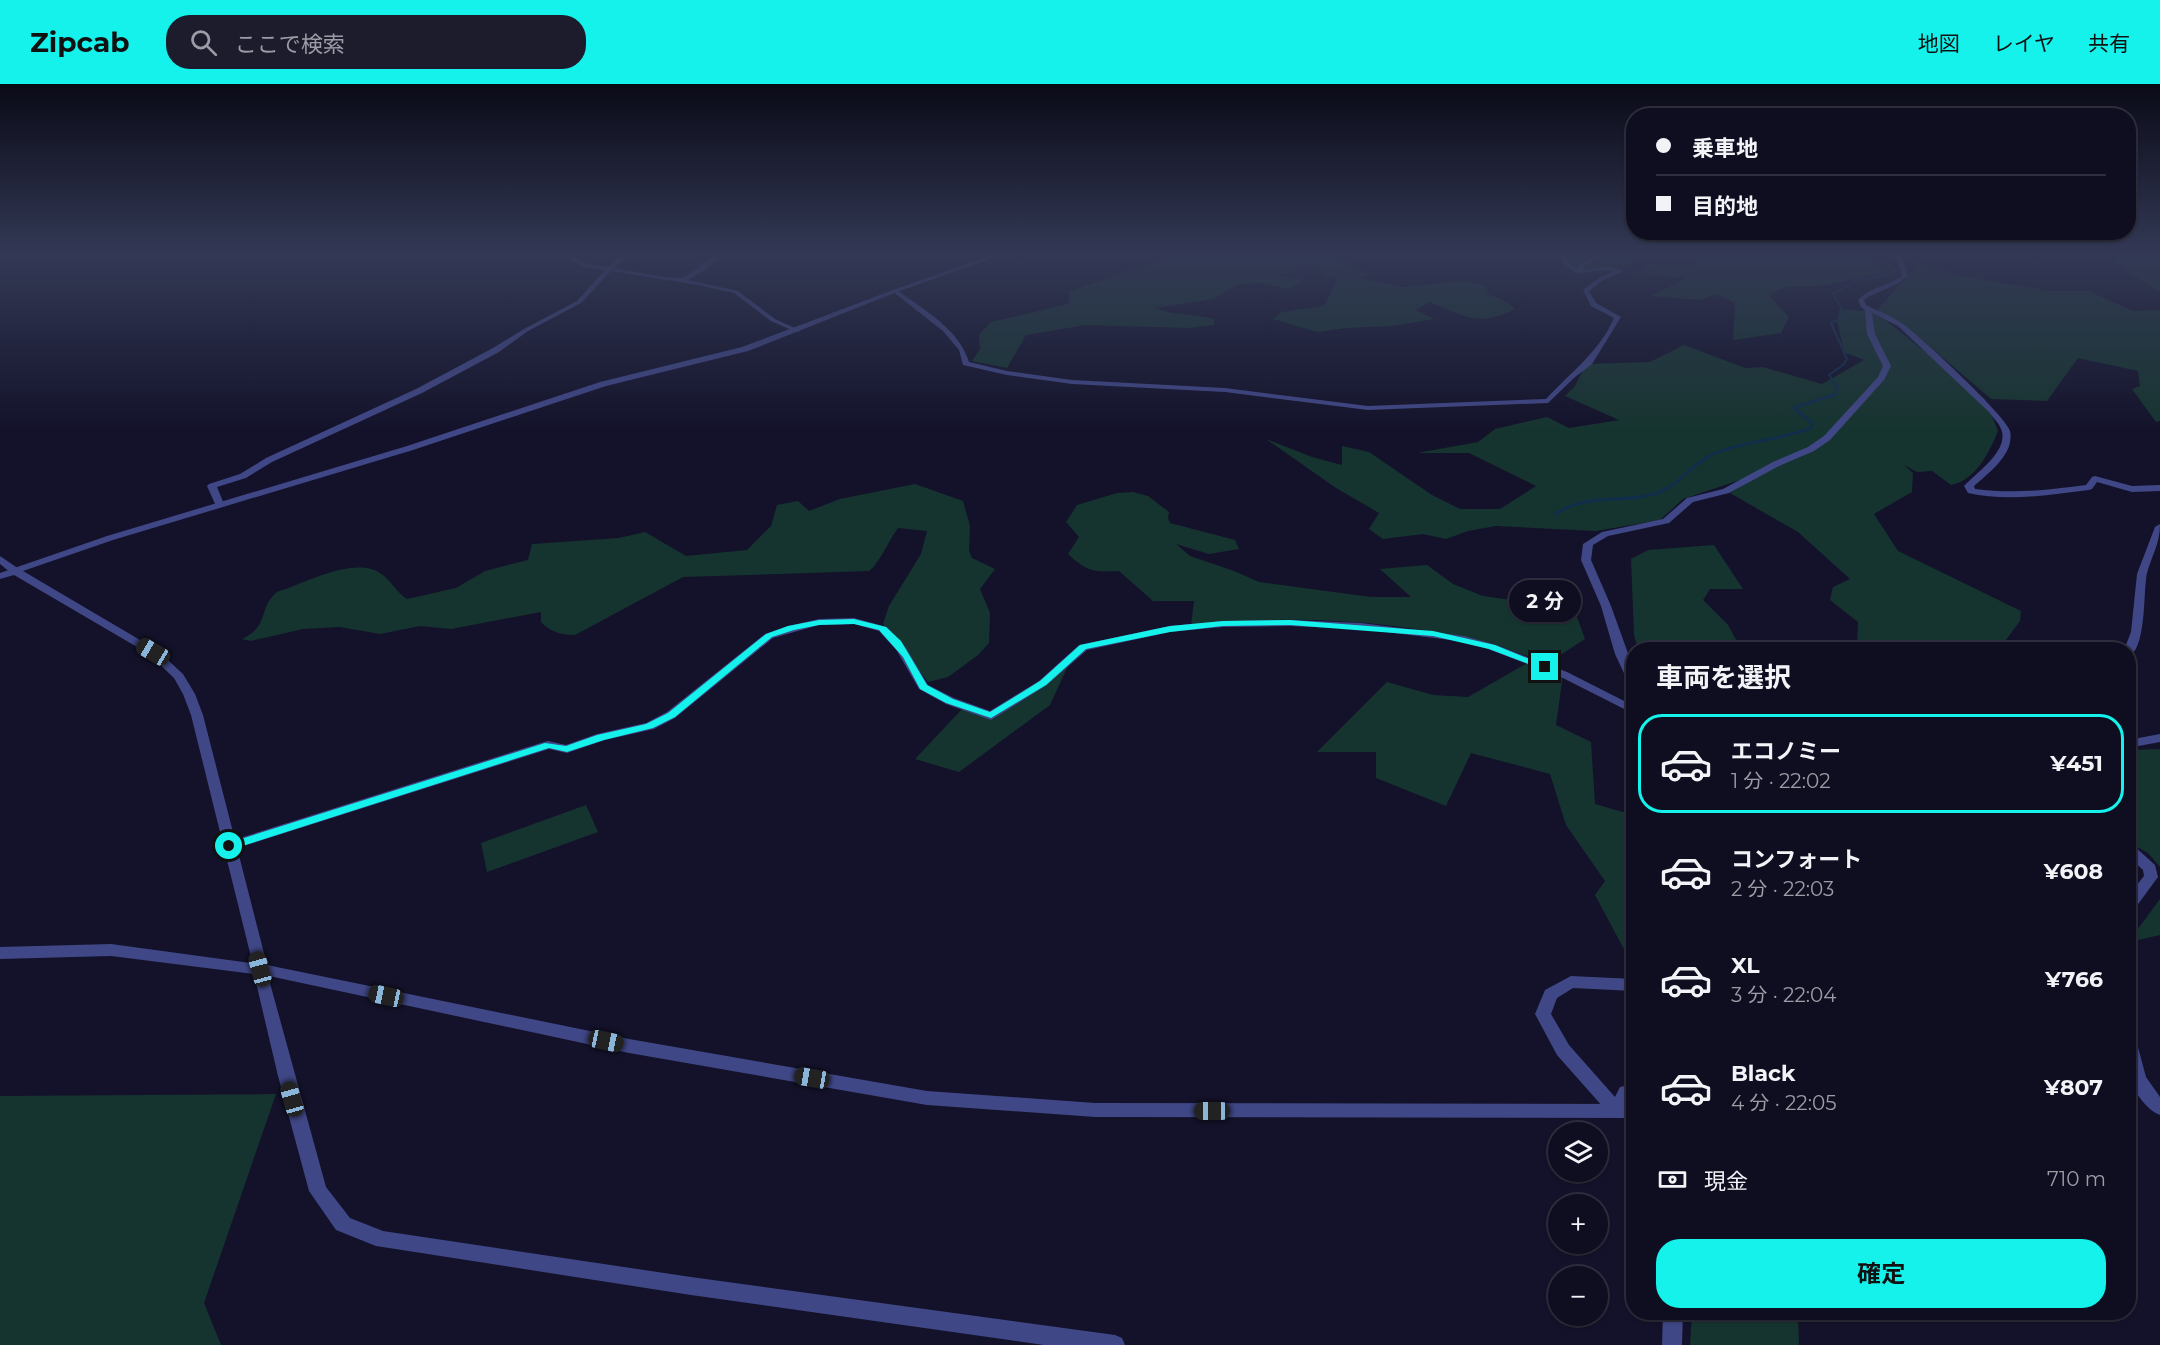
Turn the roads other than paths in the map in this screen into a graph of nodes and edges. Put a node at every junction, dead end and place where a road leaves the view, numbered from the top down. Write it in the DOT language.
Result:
graph roads {
  1 [pos="558,313"];
  2 [pos="764,313"];
  3 [pos="842,313"];
  4 [pos="923,313"];
  5 [pos="1606,313"];
  6 [pos="1868,313"];
  7 [pos="1875,313"];
  8 [pos="798,331"];
  9 [pos="2160,488"];
  10 [pos="219,504"];
  11 [pos="2160,527"];
  12 [pos="0,560"];
  13 [pos="15,571"];
  14 [pos="0,576"];
  15 [pos="2132,642"];
  16 [pos="1626,666"];
  17 [pos="1626,707"];
  18 [pos="2160,738"];
  19 [pos="2136,742"];
  20 [pos="229,846"];
  21 [pos="2136,855"];
  22 [pos="2136,897"];
  23 [pos="0,953"];
  24 [pos="260,969"];
  25 [pos="1626,985"];
  26 [pos="2136,1075"];
  27 [pos="1626,1092"];
  28 [pos="2160,1107"];
  29 [pos="1625,1111"];
  30 [pos="1674,1320"];
  31 [pos="1115,1345"];
  32 [pos="1672,1345"];
  1 -- 10 [label="street"];
  2 -- 8 [label="street"];
  3 -- 8 [label="street"];
  4 -- 5 [label="street"];
  6 -- 16 [label="street"];
  7 -- 9 [label="street"];
  8 -- 10 [label="street"];
  10 -- 13 [label="street"];
  11 -- 15 [label="street"];
  12 -- 13 [label="street"];
  13 -- 14 [label="street"];
  13 -- 20 [label="street"];
  17 -- 20 [label="street"];
  18 -- 19 [label="street"];
  20 -- 24 [label="street"];
  21 -- 22 [label="street"];
  23 -- 24 [label="street"];
  24 -- 29 [label="street"];
  24 -- 31 [label="street"];
  25 -- 29 [label="street"];
  26 -- 28 [label="street"];
  27 -- 29 [label="street"];
  30 -- 32 [label="street"];
}
